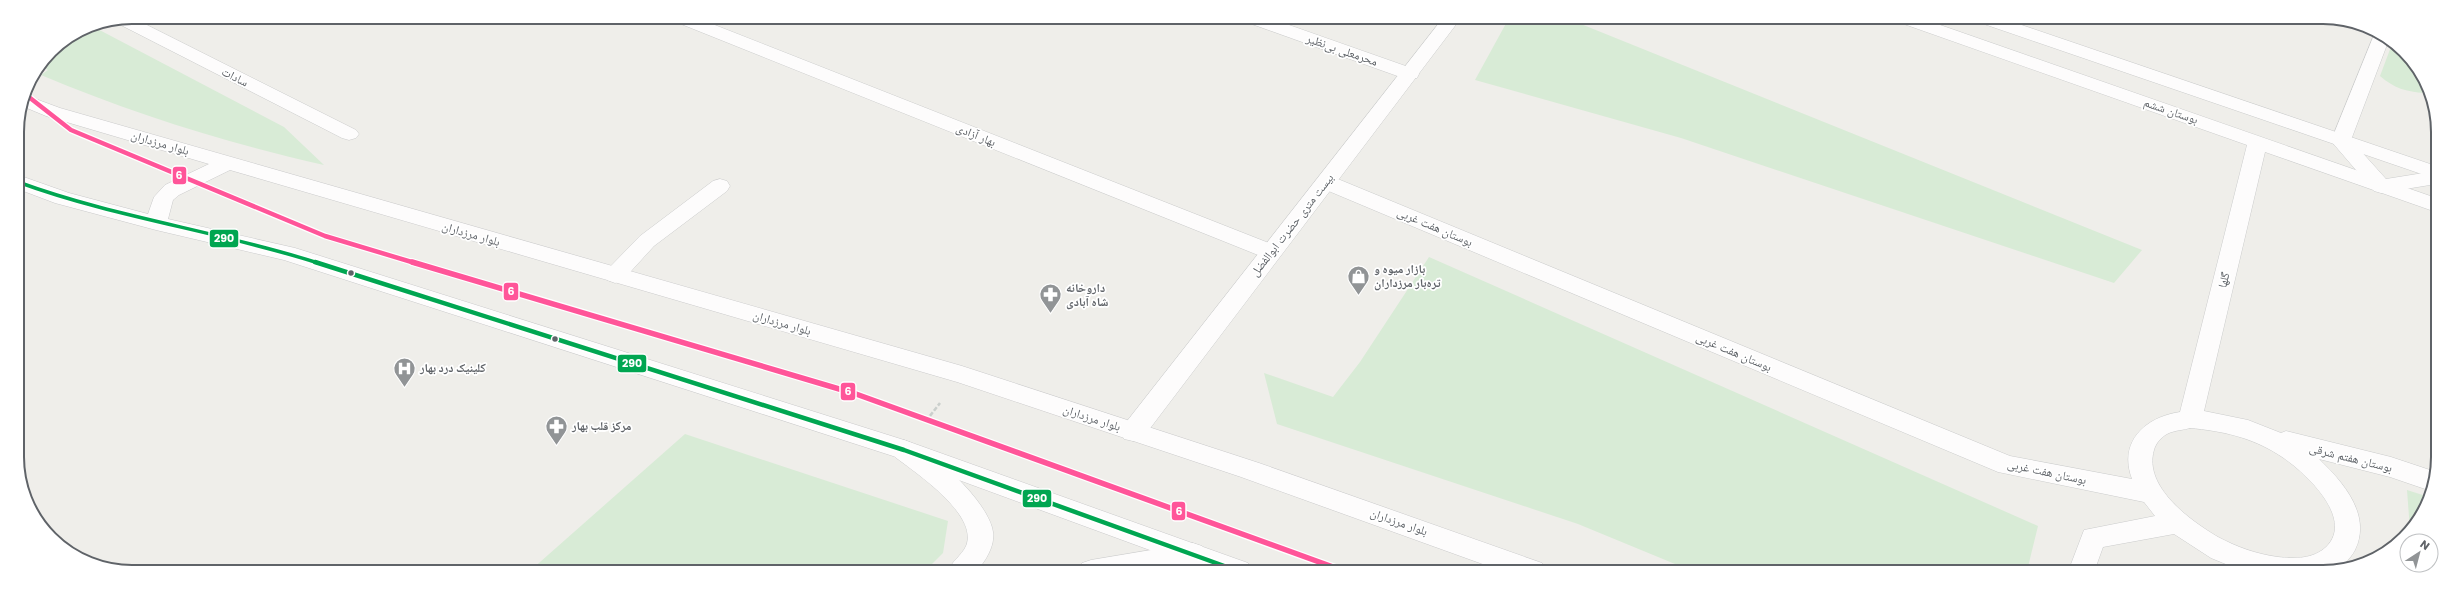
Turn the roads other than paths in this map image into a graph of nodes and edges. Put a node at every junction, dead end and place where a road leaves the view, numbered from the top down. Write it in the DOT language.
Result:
graph roads {
  1 [pos="131,24"];
  2 [pos="697,24"];
  3 [pos="1269,24"];
  4 [pos="1448,24"];
  5 [pos="1921,24"];
  6 [pos="2002,24"];
  7 [pos="2380,40"];
  8 [pos="1410,74"];
  9 [pos="32,90"];
  10 [pos="29,102"];
  11 [pos="53,112"];
  12 [pos="349,134"];
  13 [pos="2258,141"];
  14 [pos="2341,141"];
  15 [pos="229,162"];
  16 [pos="2431,171"];
  17 [pos="2431,178"];
  18 [pos="1326,182"];
  19 [pos="24,184"];
  20 [pos="720,186"];
  21 [pos="2381,186"];
  22 [pos="2431,203"];
  23 [pos="156,223"];
  24 [pos="1271,252"];
  25 [pos="614,275"];
  26 [pos="2190,419"];
  27 [pos="1133,432"];
  28 [pos="2266,436"];
  29 [pos="904,450"];
  30 [pos="2428,480"];
  31 [pos="2151,493"];
  32 [pos="2178,522"];
  33 [pos="1193,554"];
  34 [pos="965,565"];
  35 [pos="1127,565"];
  36 [pos="1223,565"];
  37 [pos="1516,565"];
  38 [pos="2083,565"];
  39 [pos="2257,565"];
  40 [pos="2321,565"];
  1 -- 12 [label="street, سادات"];
  2 -- 24 [label="street, بهار آزادی"];
  3 -- 8 [label="street, محرمعلی بی‌نظیر"];
  4 -- 8 [label="street, بیست متری حضرت ابوالفضل"];
  5 -- 13 [label="street, بوستان ششم"];
  6 -- 14 [label="street"];
  7 -- 14 [label="street"];
  8 -- 18 [label="street, بیست متری حضرت ابوالفضل"];
  9 -- 11 [label="street"];
  10 -- 11 [label="street, بلوار مرزداران"];
  11 -- 15 [label="street, بلوار مرزداران"];
  13 -- 21 [label="street, بوستان ششم"];
  13 -- 26 [label="street, گلها"];
  14 -- 16 [label="street"];
  14 -- 21 [label="street"];
  15 -- 23 [label="street"];
  15 -- 25 [label="street, بلوار مرزداران"];
  17 -- 21 [label="street"];
  18 -- 24 [label="street, بیست متری حضرت ابوالفضل"];
  18 -- 31 [label="street, بوستان هفت غربی"];
  19 -- 23 [label="street"];
  20 -- 25 [label="street"];
  21 -- 22 [label="street, بوستان ششم"];
  23 -- 29 [label="street"];
  24 -- 27 [label="street, بیست متری حضرت ابوالفضل"];
  25 -- 27 [label="street, بلوار مرزداران"];
  26 -- 28 [label="street"];
  26 -- 31 [label="street"];
  27 -- 37 [label="street, بلوار مرزداران"];
  28 -- 30 [label="street, بوستان هفتم شرقی"];
  28 -- 40 [label="street"];
  29 -- 33 [label="street"];
  29 -- 34 [label="street"];
  31 -- 32 [label="street"];
  32 -- 38 [label="street"];
  32 -- 39 [label="street"];
  33 -- 35 [label="street"];
  33 -- 36 [label="street"];
}
